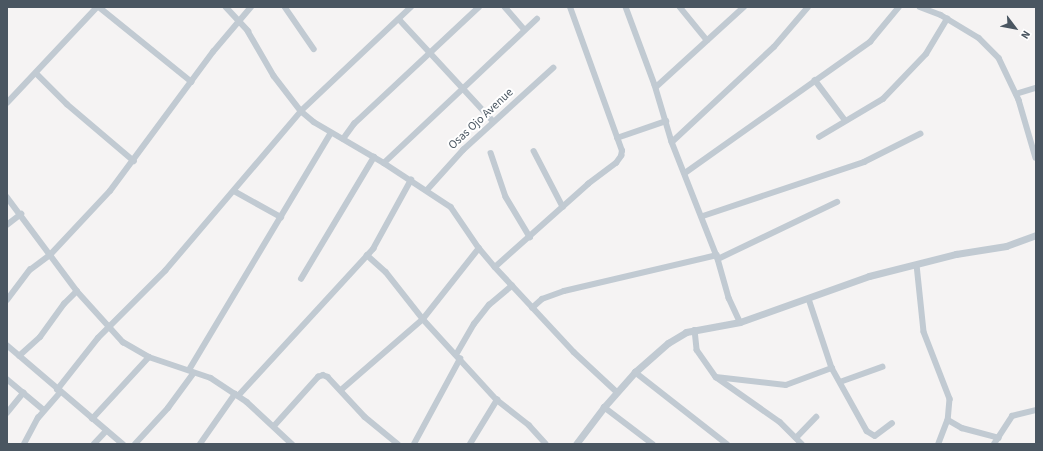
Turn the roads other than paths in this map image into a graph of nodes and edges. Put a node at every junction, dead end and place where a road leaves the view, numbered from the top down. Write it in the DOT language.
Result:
graph roads {
  1 [pos="98,7"];
  2 [pos="226,7"];
  3 [pos="251,7"];
  4 [pos="285,7"];
  5 [pos="411,7"];
  6 [pos="479,7"];
  7 [pos="505,7"];
  8 [pos="570,7"];
  9 [pos="626,7"];
  10 [pos="680,7"];
  11 [pos="744,7"];
  12 [pos="808,7"];
  13 [pos="899,7"];
  14 [pos="920,7"];
  15 [pos="948,18"];
  16 [pos="399,19"];
  17 [pos="537,19"];
  18 [pos="239,20"];
  19 [pos="525,30"];
  20 [pos="707,40"];
  21 [pos="314,49"];
  22 [pos="429,54"];
  23 [pos="553,68"];
  24 [pos="36,73"];
  25 [pos="815,80"];
  26 [pos="192,82"];
  27 [pos="656,87"];
  28 [pos="1036,88"];
  29 [pos="462,89"];
  30 [pos="1016,94"];
  31 [pos="7,104"];
  32 [pos="301,111"];
  33 [pos="845,120"];
  34 [pos="666,121"];
  35 [pos="493,122"];
  36 [pos="331,132"];
  37 [pos="920,134"];
  38 [pos="819,137"];
  39 [pos="617,138"];
  40 [pos="343,139"];
  41 [pos="672,142"];
  42 [pos="534,151"];
  43 [pos="491,154"];
  44 [pos="374,157"];
  45 [pos="1036,158"];
  46 [pos="134,161"];
  47 [pos="384,163"];
  48 [pos="685,173"];
  49 [pos="411,180"];
  50 [pos="427,190"];
  51 [pos="234,191"];
  52 [pos="7,197"];
  53 [pos="837,202"];
  54 [pos="563,207"];
  55 [pos="21,214"];
  56 [pos="703,216"];
  57 [pos="281,217"];
  58 [pos="7,225"];
  59 [pos="1036,235"];
  60 [pos="530,237"];
  61 [pos="479,248"];
  62 [pos="52,254"];
  63 [pos="367,256"];
  64 [pos="718,257"];
  65 [pos="917,265"];
  66 [pos="495,267"];
  67 [pos="301,279"];
  68 [pos="512,286"];
  69 [pos="77,291"];
  70 [pos="7,300"];
  71 [pos="809,300"];
  72 [pos="532,308"];
  73 [pos="423,319"];
  74 [pos="740,322"];
  75 [pos="109,330"];
  76 [pos="695,330"];
  77 [pos="7,345"];
  78 [pos="19,356"];
  79 [pos="150,357"];
  80 [pos="458,357"];
  81 [pos="882,367"];
  82 [pos="832,368"];
  83 [pos="191,372"];
  84 [pos="635,372"];
  85 [pos="716,376"];
  86 [pos="7,379"];
  87 [pos="840,382"];
  88 [pos="341,390"];
  89 [pos="59,391"];
  90 [pos="617,392"];
  91 [pos="23,393"];
  92 [pos="237,395"];
  93 [pos="497,400"];
  94 [pos="604,407"];
  95 [pos="44,410"];
  96 [pos="1036,410"];
  97 [pos="7,413"];
  98 [pos="816,417"];
  99 [pos="92,419"];
  100 [pos="948,420"];
  101 [pos="892,423"];
  102 [pos="274,426"];
  103 [pos="106,431"];
  104 [pos="796,438"];
  105 [pos="999,438"];
  106 [pos="24,444"];
  107 [pos="94,444"];
  108 [pos="123,444"];
  109 [pos="135,444"];
  110 [pos="200,444"];
  111 [pos="292,444"];
  112 [pos="398,444"];
  113 [pos="414,444"];
  114 [pos="470,444"];
  115 [pos="546,444"];
  116 [pos="576,444"];
  117 [pos="653,444"];
  118 [pos="728,444"];
  119 [pos="802,444"];
  120 [pos="939,444"];
  121 [pos="994,444"];
  1 -- 24 [label="street"];
  1 -- 26 [label="street"];
  2 -- 18 [label="street"];
  3 -- 18 [label="street"];
  4 -- 21 [label="street"];
  5 -- 16 [label="street"];
  6 -- 22 [label="street"];
  7 -- 19 [label="street"];
  8 -- 39 [label="street"];
  9 -- 27 [label="street"];
  10 -- 20 [label="street"];
  11 -- 20 [label="street"];
  12 -- 41 [label="street"];
  13 -- 25 [label="street"];
  14 -- 15 [label="street"];
  15 -- 30 [label="street"];
  15 -- 33 [label="street"];
  16 -- 22 [label="street"];
  16 -- 32 [label="street"];
  17 -- 19 [label="street"];
  18 -- 26 [label="street"];
  18 -- 32 [label="street"];
  19 -- 29 [label="street"];
  20 -- 27 [label="street"];
  22 -- 29 [label="street"];
  22 -- 40 [label="street"];
  23 -- 35 [label="street, Osas Ojo Avenue"];
  24 -- 31 [label="street"];
  24 -- 46 [label="street"];
  25 -- 33 [label="street"];
  25 -- 48 [label="street"];
  26 -- 46 [label="street"];
  27 -- 34 [label="street"];
  28 -- 30 [label="street"];
  29 -- 35 [label="street"];
  29 -- 47 [label="street"];
  30 -- 45 [label="street"];
  32 -- 36 [label="street"];
  32 -- 51 [label="street"];
  33 -- 38 [label="street"];
  34 -- 39 [label="street"];
  34 -- 41 [label="street"];
  35 -- 50 [label="street, Osas Ojo Avenue"];
  36 -- 40 [label="street"];
  36 -- 57 [label="street"];
  37 -- 56 [label="street"];
  39 -- 54 [label="street"];
  40 -- 44 [label="street"];
  41 -- 48 [label="street"];
  42 -- 54 [label="street"];
  43 -- 60 [label="street"];
  44 -- 47 [label="street"];
  44 -- 67 [label="street"];
  46 -- 62 [label="street"];
  47 -- 49 [label="street"];
  48 -- 56 [label="street"];
  49 -- 50 [label="street"];
  49 -- 63 [label="street"];
  50 -- 61 [label="street"];
  51 -- 57 [label="street"];
  51 -- 75 [label="street"];
  52 -- 55 [label="street"];
  53 -- 64 [label="street"];
  54 -- 60 [label="street"];
  55 -- 58 [label="street"];
  55 -- 62 [label="street"];
  56 -- 64 [label="street"];
  57 -- 83 [label="street"];
  59 -- 65 [label="street"];
  60 -- 66 [label="street"];
  61 -- 66 [label="street"];
  61 -- 73 [label="street"];
  62 -- 69 [label="street"];
  62 -- 70 [label="street"];
  63 -- 73 [label="street"];
  63 -- 92 [label="street"];
  64 -- 72 [label="street"];
  64 -- 74 [label="street"];
  65 -- 71 [label="street"];
  65 -- 100 [label="street"];
  66 -- 68 [label="street"];
  68 -- 72 [label="street"];
  68 -- 80 [label="street"];
  69 -- 75 [label="street"];
  69 -- 78 [label="street"];
  71 -- 74 [label="street"];
  71 -- 82 [label="street"];
  72 -- 90 [label="street"];
  73 -- 80 [label="street"];
  73 -- 88 [label="street"];
  74 -- 76 [label="street"];
  75 -- 79 [label="street"];
  75 -- 89 [label="street"];
  76 -- 84 [label="street"];
  76 -- 85 [label="street"];
  77 -- 78 [label="street"];
  78 -- 89 [label="street"];
  79 -- 83 [label="street"];
  79 -- 99 [label="street"];
  80 -- 93 [label="street"];
  80 -- 113 [label="street"];
  81 -- 87 [label="street"];
  82 -- 85 [label="street"];
  82 -- 87 [label="street"];
  83 -- 92 [label="street"];
  83 -- 109 [label="street"];
  84 -- 90 [label="street"];
  84 -- 118 [label="street"];
  85 -- 104 [label="street"];
  86 -- 91 [label="street"];
  87 -- 101 [label="street"];
  88 -- 102 [label="street"];
  88 -- 112 [label="street"];
  89 -- 95 [label="street"];
  89 -- 99 [label="street"];
  90 -- 94 [label="street"];
  91 -- 95 [label="street"];
  91 -- 97 [label="street"];
  92 -- 102 [label="street"];
  92 -- 110 [label="street"];
  93 -- 114 [label="street"];
  93 -- 115 [label="street"];
  94 -- 116 [label="street"];
  94 -- 117 [label="street"];
  95 -- 106 [label="street"];
  96 -- 105 [label="street"];
  98 -- 104 [label="street"];
  99 -- 103 [label="street"];
  100 -- 105 [label="street"];
  100 -- 120 [label="street"];
  102 -- 111 [label="street"];
  103 -- 107 [label="street"];
  103 -- 108 [label="street"];
  104 -- 119 [label="street"];
  105 -- 121 [label="street"];
}
